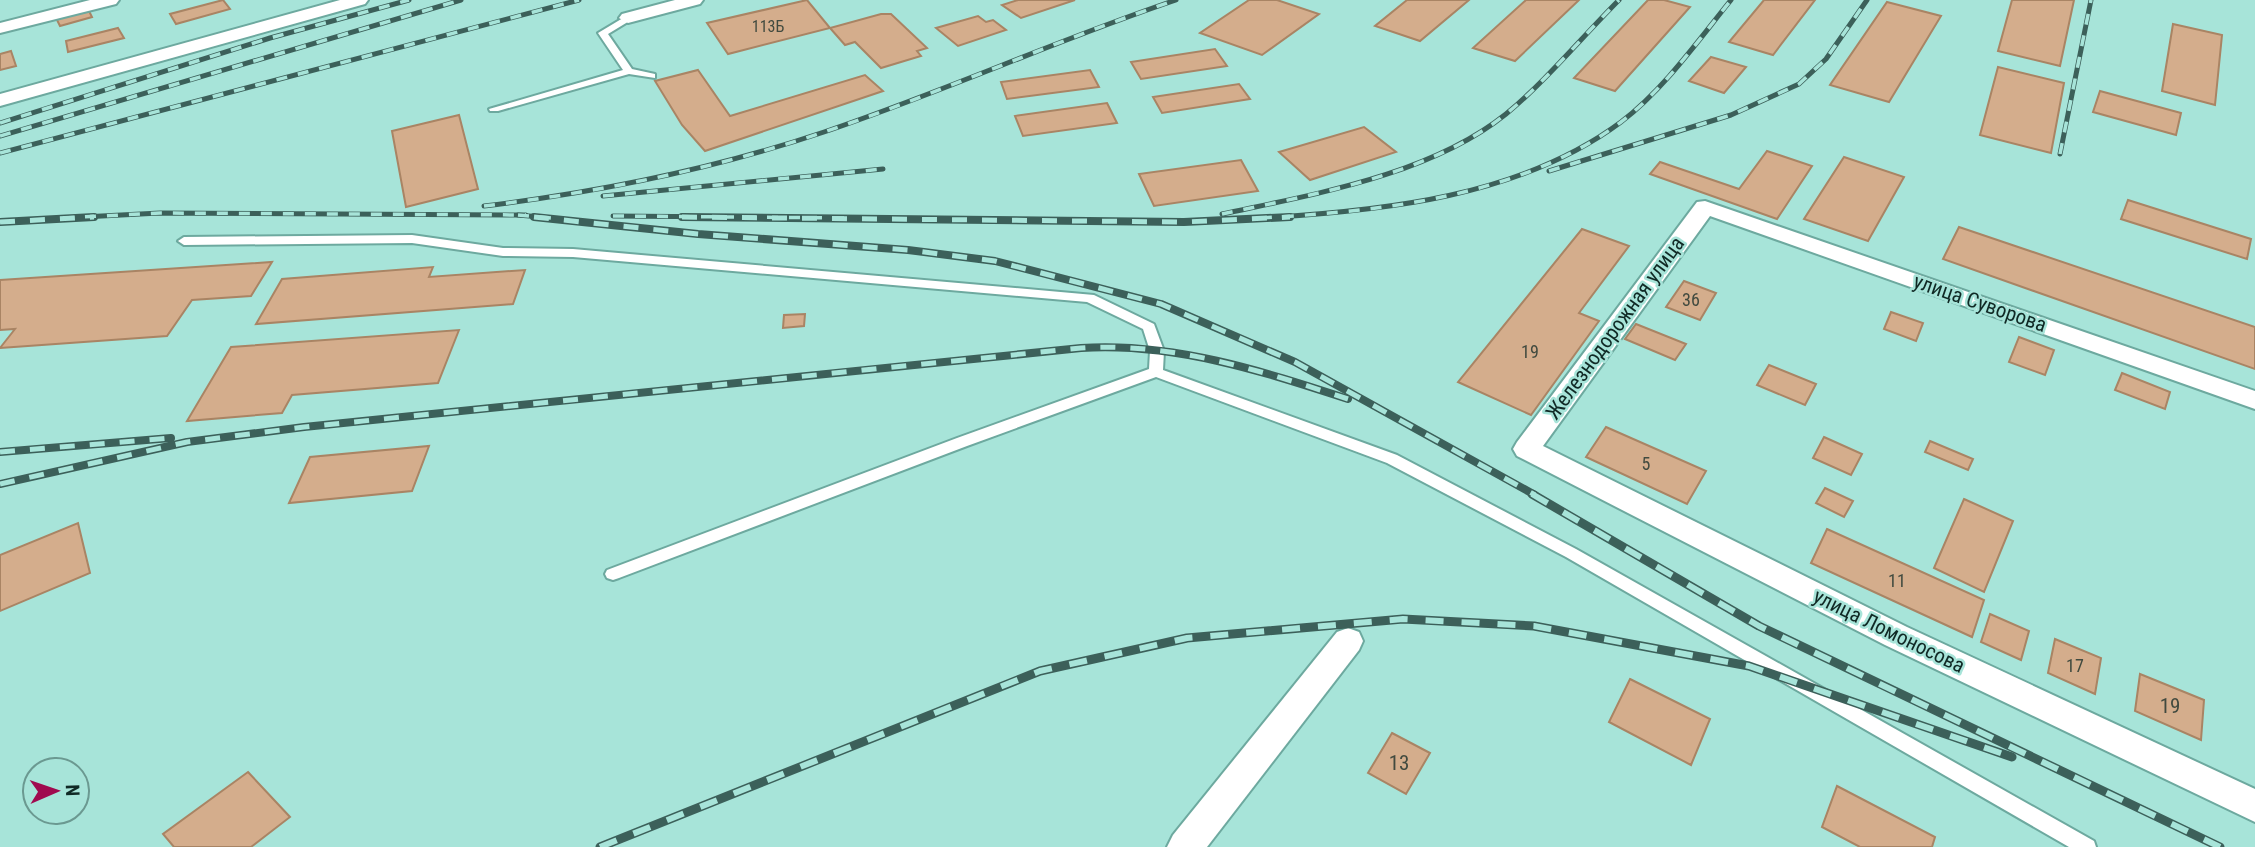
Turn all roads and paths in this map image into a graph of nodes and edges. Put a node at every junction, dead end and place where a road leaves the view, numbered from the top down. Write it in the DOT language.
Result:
graph roads {
  1 [pos="110,0"];
  2 [pos="359,0"];
  3 [pos="694,0"];
  4 [pos="628,18"];
  5 [pos="0,28"];
  6 [pos="629,71"];
  7 [pos="651,76"];
  8 [pos="0,100"];
  9 [pos="494,109"];
  10 [pos="1704,207"];
  11 [pos="184,241"];
  12 [pos="1156,372"];
  13 [pos="2255,400"];
  14 [pos="1526,449"];
  15 [pos="613,574"];
  16 [pos="1348,641"];
  17 [pos="2255,806"];
  18 [pos="1185,847"];
  19 [pos="2087,847"];
  1 -- 5 [label="street"];
  2 -- 8 [label="street"];
  3 -- 4 [label="street"];
  4 -- 6 [label="lane"];
  6 -- 7 [label="lane"];
  6 -- 9 [label="lane"];
  10 -- 13 [label="street, улица Суворова"];
  10 -- 14 [label="street, Железнодорожная улица"];
  11 -- 12 [label="lane"];
  12 -- 15 [label="lane"];
  12 -- 19 [label="lane"];
  14 -- 17 [label="street, улица Ломоносова"];
  16 -- 18 [label="street"];
}
